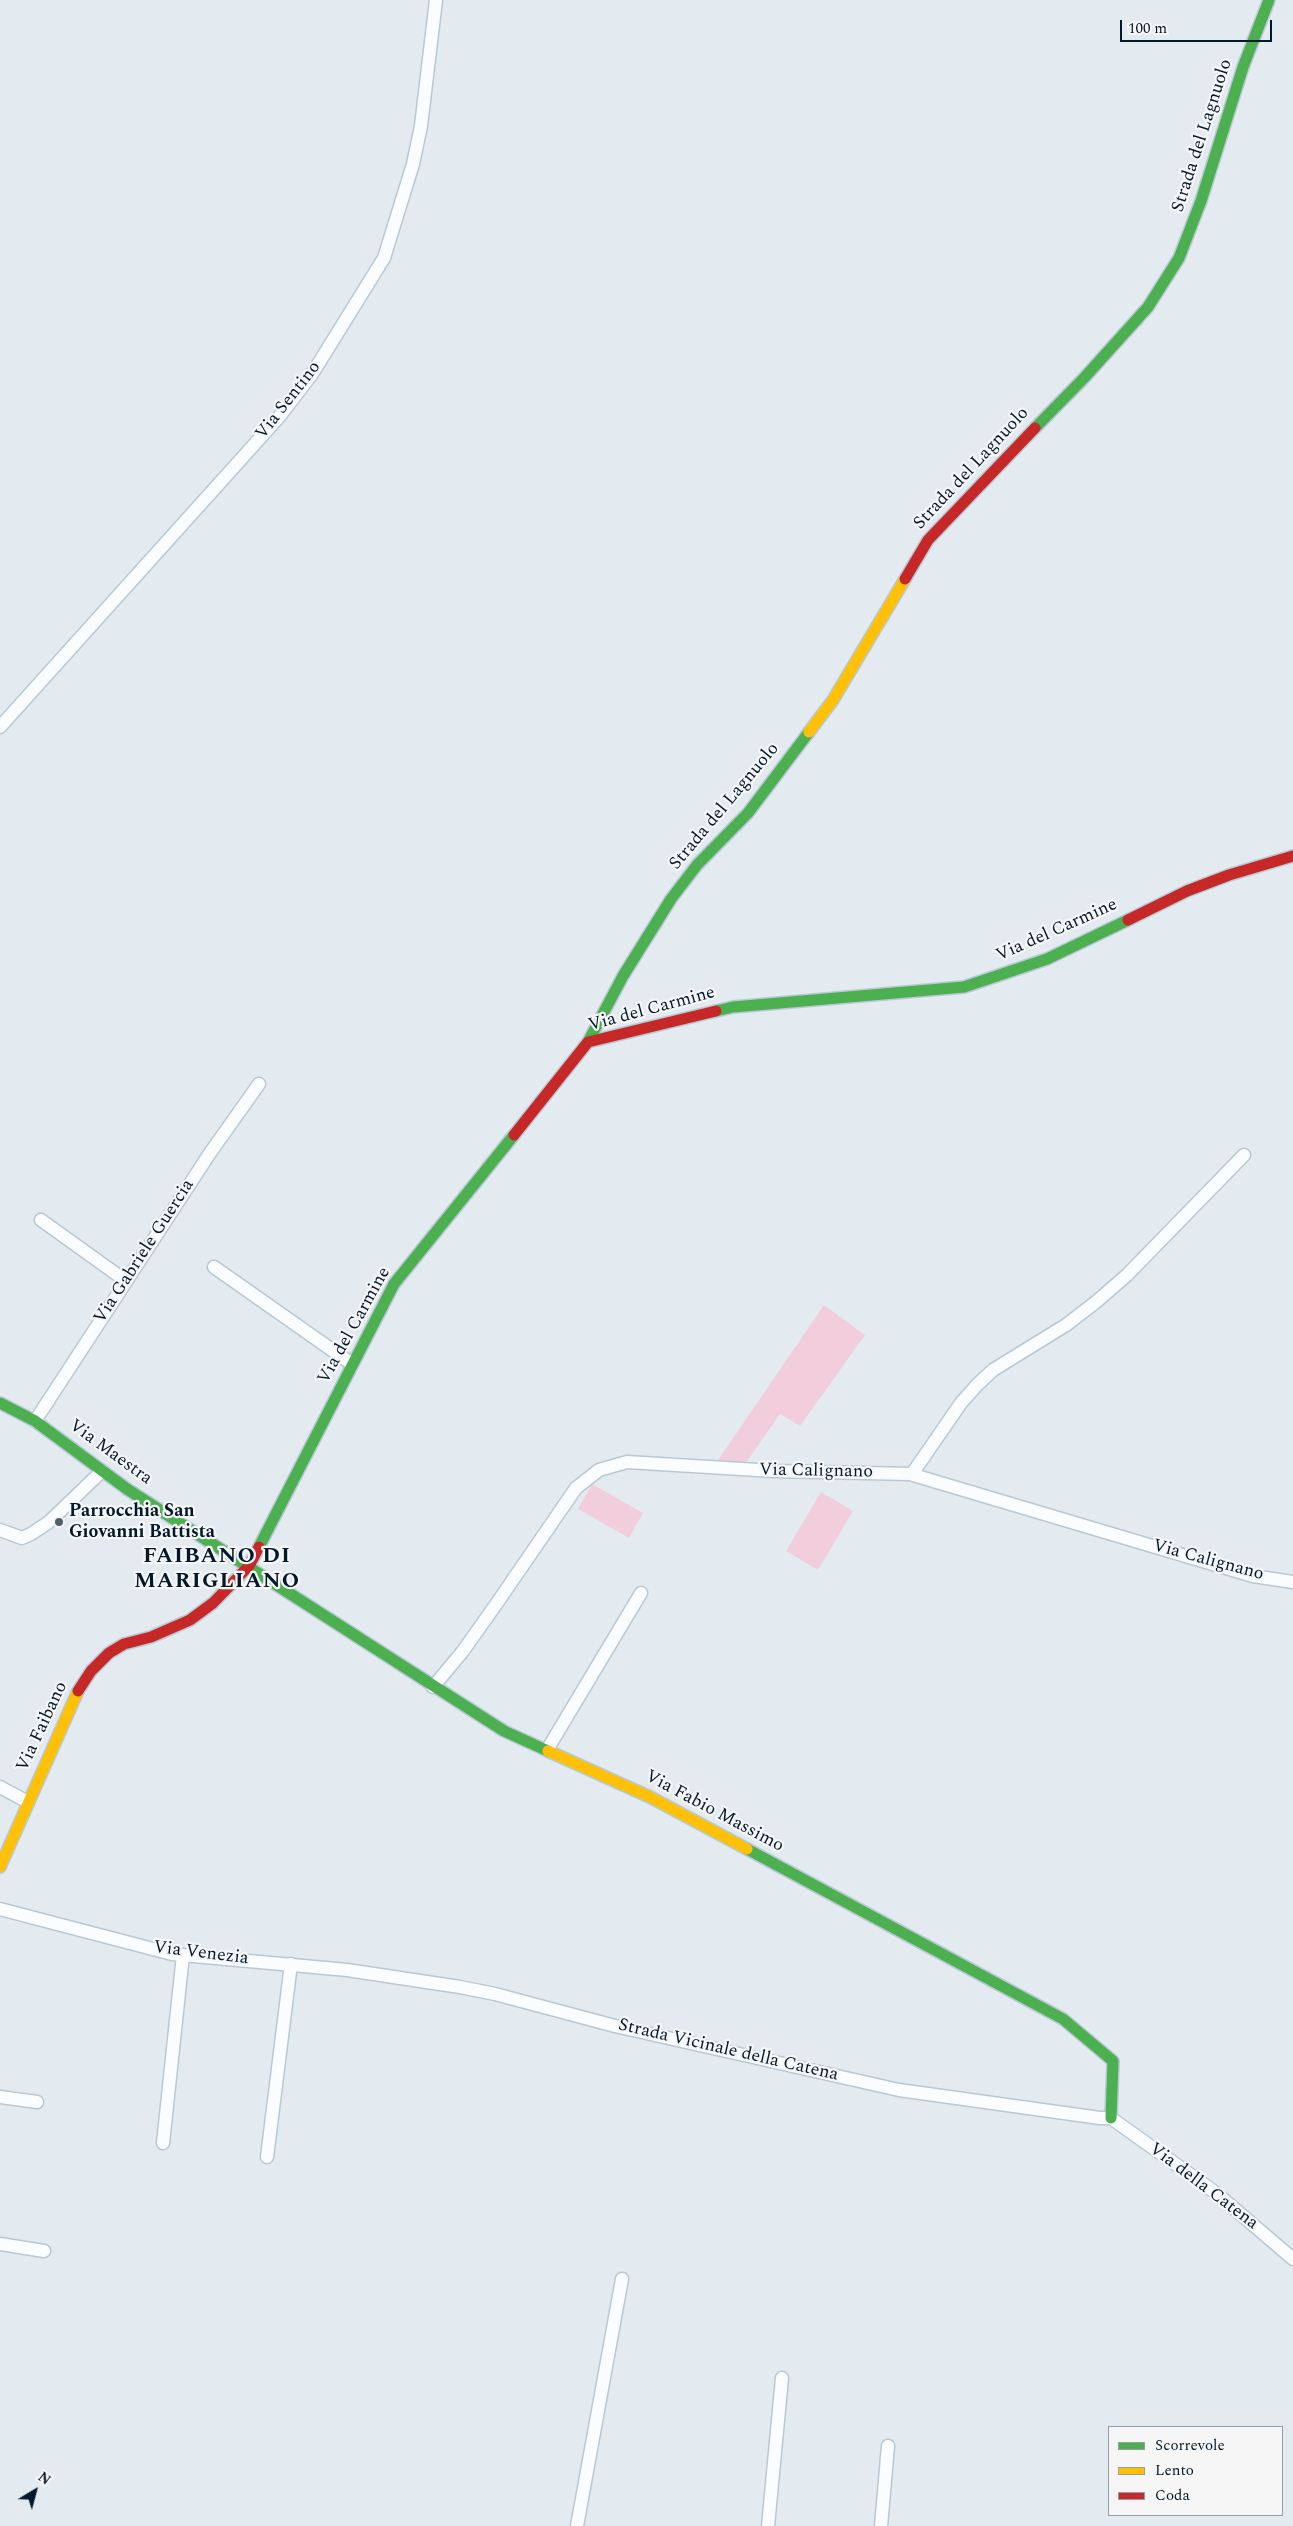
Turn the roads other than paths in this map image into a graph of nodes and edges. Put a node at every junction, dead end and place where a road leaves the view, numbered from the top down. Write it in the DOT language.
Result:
graph roads {
  1 [pos="436,0"];
  2 [pos="1269,0"];
  3 [pos="0,727"];
  4 [pos="1293,856"];
  5 [pos="588,1042"];
  6 [pos="259,1084"];
  7 [pos="1244,1155"];
  8 [pos="41,1220"];
  9 [pos="214,1267"];
  10 [pos="126,1280"];
  11 [pos="352,1364"];
  12 [pos="0,1403"];
  13 [pos="35,1421"];
  14 [pos="102,1471"];
  15 [pos="912,1474"];
  16 [pos="0,1530"];
  17 [pos="249,1566"];
  18 [pos="1293,1582"];
  19 [pos="641,1593"];
  20 [pos="433,1687"];
  21 [pos="547,1750"];
  22 [pos="0,1787"];
  23 [pos="28,1802"];
  24 [pos="0,1867"];
  25 [pos="0,1909"];
  26 [pos="183,1955"];
  27 [pos="291,1964"];
  28 [pos="347,1970"];
  29 [pos="0,2097"];
  30 [pos="37,2102"];
  31 [pos="1111,2118"];
  32 [pos="163,2142"];
  33 [pos="267,2157"];
  34 [pos="0,2244"];
  35 [pos="44,2250"];
  36 [pos="1293,2259"];
  37 [pos="622,2279"];
  38 [pos="782,2378"];
  39 [pos="888,2446"];
  40 [pos="577,2526"];
  41 [pos="768,2526"];
  42 [pos="881,2526"];
  1 -- 3 [label="street, Via Sentino"];
  2 -- 5 [label="street, Strada del Lagnuolo"];
  4 -- 5 [label="street, Via del Carmine"];
  5 -- 11 [label="street, Via del Carmine"];
  6 -- 10 [label="street, Via Gabriele Guercia"];
  7 -- 15 [label="street"];
  8 -- 10 [label="street"];
  9 -- 11 [label="street"];
  10 -- 13 [label="street, Via Gabriele Guercia"];
  11 -- 17 [label="street, Via del Carmine"];
  12 -- 13 [label="street, Via Maestra"];
  13 -- 14 [label="street, Via Maestra"];
  14 -- 16 [label="street"];
  14 -- 17 [label="street, Via Maestra"];
  15 -- 18 [label="street, Via Calignano"];
  15 -- 20 [label="street, Via Calignano"];
  17 -- 20 [label="street, Via Fabio Massimo"];
  17 -- 23 [label="street, Via Faibano"];
  19 -- 21 [label="street"];
  20 -- 21 [label="street, Via Fabio Massimo"];
  21 -- 31 [label="street, Via Fabio Massimo"];
  22 -- 23 [label="street"];
  23 -- 24 [label="street, Via Faibano"];
  25 -- 26 [label="street, Via Venezia"];
  26 -- 27 [label="street, Via Venezia"];
  26 -- 32 [label="street"];
  27 -- 28 [label="street, Via Venezia"];
  27 -- 33 [label="street"];
  28 -- 31 [label="street, Strada Vicinale della Catena"];
  29 -- 30 [label="street"];
  31 -- 36 [label="street, Via della Catena"];
  34 -- 35 [label="street"];
  37 -- 40 [label="street"];
  38 -- 41 [label="street"];
  39 -- 42 [label="street"];
}
